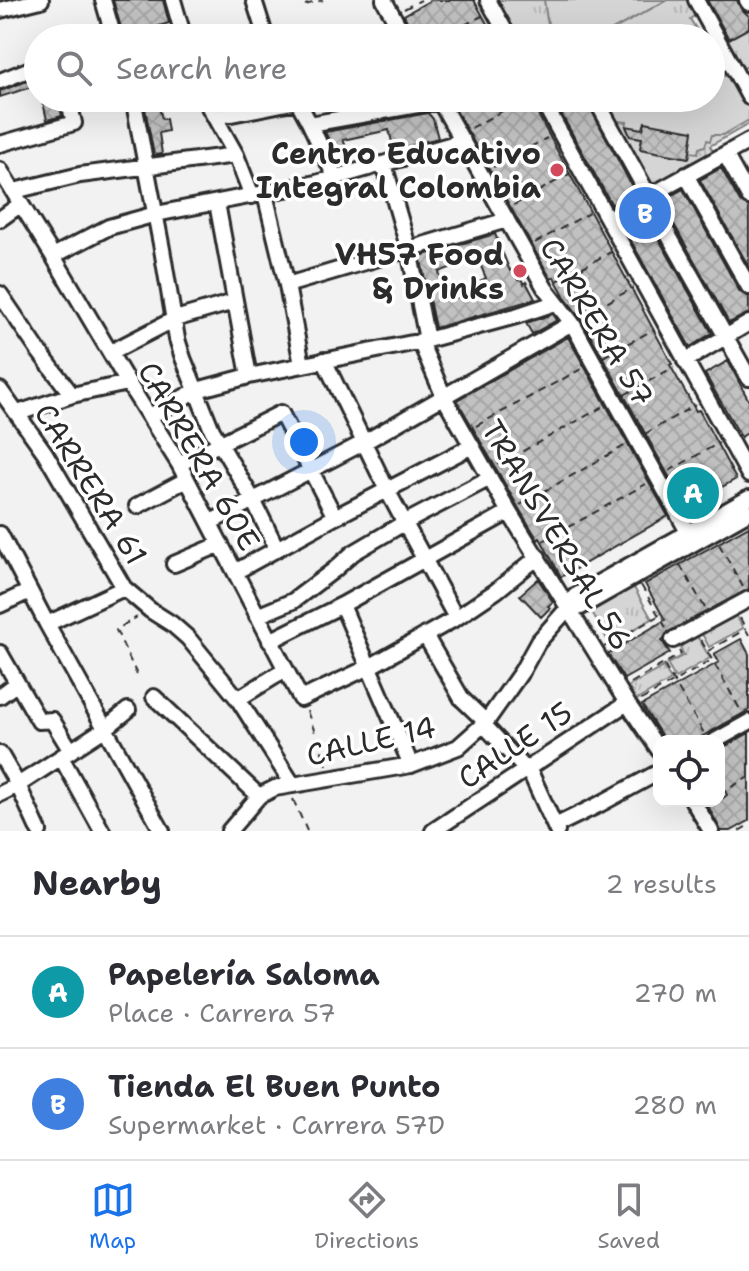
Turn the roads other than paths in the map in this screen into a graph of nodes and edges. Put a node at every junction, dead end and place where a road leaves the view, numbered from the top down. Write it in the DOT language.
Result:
graph roads {
  1 [pos="41,0"];
  2 [pos="103,0"];
  3 [pos="173,0"];
  4 [pos="254,0"];
  5 [pos="384,0"];
  6 [pos="696,0"];
  7 [pos="491,5"];
  8 [pos="3,6"];
  9 [pos="110,24"];
  10 [pos="180,24"];
  11 [pos="261,24"];
  12 [pos="397,24"];
  13 [pos="501,24"];
  14 [pos="709,24"];
  15 [pos="725,53"];
  16 [pos="24,72"];
  17 [pos="0,81"];
  18 [pos="749,97"];
  19 [pos="71,112"];
  20 [pos="135,112"];
  21 [pos="212,112"];
  22 [pos="240,112"];
  23 [pos="303,112"];
  24 [pos="374,112"];
  25 [pos="446,112"];
  26 [pos="548,112"];
  27 [pos="603,112"];
  28 [pos="216,117"];
  29 [pos="310,124"];
  30 [pos="461,138"];
  31 [pos="749,141"];
  32 [pos="0,144"];
  33 [pos="725,154"];
  34 [pos="236,155"];
  35 [pos="384,164"];
  36 [pos="145,167"];
  37 [pos="0,170"];
  38 [pos="637,174"];
  39 [pos="686,175"];
  40 [pos="335,177"];
  41 [pos="672,184"];
  42 [pos="258,195"];
  43 [pos="648,197"];
  44 [pos="749,197"];
  45 [pos="17,198"];
  46 [pos="217,203"];
  47 [pos="604,213"];
  48 [pos="156,214"];
  49 [pos="505,216"];
  50 [pos="0,219"];
  51 [pos="409,250"];
  52 [pos="53,256"];
  53 [pos="287,285"];
  54 [pos="749,287"];
  55 [pos="0,294"];
  56 [pos="234,302"];
  57 [pos="555,303"];
  58 [pos="175,319"];
  59 [pos="572,323"];
  60 [pos="749,323"];
  61 [pos="725,337"];
  62 [pos="424,340"];
  63 [pos="111,352"];
  64 [pos="324,360"];
  65 [pos="685,361"];
  66 [pos="302,365"];
  67 [pos="249,376"];
  68 [pos="749,378"];
  69 [pos="128,383"];
  70 [pos="0,390"];
  71 [pos="197,390"];
  72 [pos="72,395"];
  73 [pos="444,397"];
  74 [pos="18,413"];
  75 [pos="150,416"];
  76 [pos="468,439"];
  77 [pos="221,442"];
  78 [pos="363,443"];
  79 [pos="179,464"];
  80 [pos="310,470"];
  81 [pos="488,475"];
  82 [pos="749,475"];
  83 [pos="186,480"];
  84 [pos="387,490"];
  85 [pos="749,498"];
  86 [pos="253,500"];
  87 [pos="137,506"];
  88 [pos="509,512"];
  89 [pos="749,512"];
  90 [pos="335,517"];
  91 [pos="211,522"];
  92 [pos="404,523"];
  93 [pos="688,532"];
  94 [pos="0,534"];
  95 [pos="221,544"];
  96 [pos="277,549"];
  97 [pos="535,552"];
  98 [pos="424,560"];
  99 [pos="6,562"];
  100 [pos="174,564"];
  101 [pos="235,572"];
  102 [pos="124,588"];
  103 [pos="30,591"];
  104 [pos="749,599"];
  105 [pos="0,605"];
  106 [pos="342,605"];
  107 [pos="569,607"];
  108 [pos="257,616"];
  109 [pos="456,618"];
  110 [pos="47,624"];
  111 [pos="425,635"];
  112 [pos="673,640"];
  113 [pos="270,641"];
  114 [pos="0,653"];
  115 [pos="369,667"];
  116 [pos="285,670"];
  117 [pos="16,684"];
  118 [pos="0,696"];
  119 [pos="154,697"];
  120 [pos="238,699"];
  121 [pos="625,700"];
  122 [pos="128,710"];
  123 [pos="748,722"];
  124 [pos="485,724"];
  125 [pos="106,728"];
  126 [pos="725,735"];
  127 [pos="653,741"];
  128 [pos="0,754"];
  129 [pos="66,754"];
  130 [pos="411,765"];
  131 [pos="526,769"];
  132 [pos="653,775"];
  133 [pos="18,785"];
  134 [pos="290,785"];
  135 [pos="0,794"];
  136 [pos="259,796"];
  137 [pos="697,807"];
  138 [pos="556,828"];
  139 [pos="39,831"];
  140 [pos="102,831"];
  141 [pos="162,831"];
  142 [pos="229,831"];
  143 [pos="434,831"];
  144 [pos="711,831"];
  1 -- 8 [label="street"];
  2 -- 9 [label="street"];
  3 -- 10 [label="street"];
  4 -- 11 [label="street"];
  5 -- 12 [label="street"];
  6 -- 14 [label="street"];
  7 -- 13 [label="street"];
  15 -- 18 [label="street"];
  16 -- 17 [label="street"];
  19 -- 32 [label="street"];
  20 -- 36 [label="street"];
  21 -- 28 [label="street"];
  22 -- 28 [label="street"];
  23 -- 29 [label="street"];
  24 -- 29 [label="street"];
  25 -- 30 [label="street, CARRERA 57"];
  26 -- 47 [label="street"];
  27 -- 38 [label="street"];
  28 -- 34 [label="street"];
  29 -- 40 [label="street"];
  30 -- 35 [label="street"];
  30 -- 49 [label="street, CARRERA 57"];
  31 -- 33 [label="street"];
  33 -- 39 [label="street"];
  33 -- 44 [label="street"];
  34 -- 36 [label="street"];
  34 -- 42 [label="street"];
  35 -- 40 [label="street"];
  35 -- 51 [label="street, TRANSVERSAL 56"];
  36 -- 45 [label="street"];
  36 -- 48 [label="street"];
  37 -- 45 [label="street, CARRERA 60E"];
  38 -- 41 [label="street"];
  38 -- 43 [label="street"];
  39 -- 41 [label="street"];
  39 -- 54 [label="street"];
  40 -- 42 [label="street"];
  41 -- 43 [label="street"];
  42 -- 46 [label="street"];
  42 -- 53 [label="street"];
  43 -- 47 [label="street"];
  43 -- 61 [label="street"];
  45 -- 50 [label="street"];
  45 -- 52 [label="street, CARRERA 60E"];
  46 -- 48 [label="street"];
  46 -- 56 [label="street"];
  47 -- 65 [label="street"];
  48 -- 52 [label="street"];
  48 -- 58 [label="street"];
  49 -- 51 [label="street"];
  49 -- 57 [label="street, CARRERA 57"];
  51 -- 53 [label="street"];
  51 -- 62 [label="street, TRANSVERSAL 56"];
  52 -- 63 [label="street, CARRERA 60E"];
  53 -- 66 [label="street"];
  55 -- 72 [label="street"];
  56 -- 58 [label="street"];
  56 -- 67 [label="street"];
  57 -- 59 [label="street, CARRERA 57"];
  57 -- 62 [label="street"];
  58 -- 63 [label="street"];
  58 -- 71 [label="street"];
  59 -- 73 [label="street"];
  59 -- 93 [label="street, CARRERA 57"];
  60 -- 61 [label="street"];
  61 -- 65 [label="street"];
  61 -- 68 [label="street"];
  62 -- 64 [label="street"];
  62 -- 73 [label="street, TRANSVERSAL 56"];
  63 -- 69 [label="street, CARRERA 60E"];
  64 -- 66 [label="street"];
  64 -- 78 [label="street"];
  65 -- 82 [label="street"];
  66 -- 67 [label="street"];
  67 -- 71 [label="street"];
  69 -- 72 [label="street"];
  69 -- 75 [label="street, CARRERA 60E"];
  70 -- 74 [label="street, CARRERA 61"];
  71 -- 75 [label="street"];
  71 -- 77 [label="street"];
  72 -- 74 [label="street"];
  73 -- 76 [label="street, TRANSVERSAL 56"];
  73 -- 78 [label="street"];
  74 -- 102 [label="street, CARRERA 61"];
  75 -- 79 [label="street, CARRERA 60E"];
  76 -- 81 [label="street, TRANSVERSAL 56"];
  76 -- 84 [label="street"];
  77 -- 79 [label="street"];
  77 -- 80 [label="street"];
  77 -- 86 [label="street"];
  78 -- 80 [label="street"];
  78 -- 84 [label="street"];
  79 -- 83 [label="street, CARRERA 60E"];
  80 -- 86 [label="street"];
  80 -- 90 [label="street"];
  81 -- 88 [label="street, TRANSVERSAL 56"];
  81 -- 92 [label="street"];
  83 -- 87 [label="street"];
  83 -- 91 [label="street, CARRERA 60E"];
  84 -- 90 [label="street"];
  84 -- 92 [label="street"];
  85 -- 93 [label="street, CALLE 14"];
  86 -- 91 [label="street"];
  86 -- 96 [label="street"];
  88 -- 97 [label="street, TRANSVERSAL 56"];
  88 -- 98 [label="street"];
  89 -- 107 [label="street, CALLE 14"];
  90 -- 96 [label="street"];
  91 -- 95 [label="street, CARRERA 60E"];
  92 -- 98 [label="street"];
  92 -- 108 [label="street"];
  93 -- 107 [label="street, CALLE 14"];
  94 -- 99 [label="street"];
  95 -- 100 [label="street"];
  95 -- 101 [label="street, CARRERA 60E"];
  96 -- 101 [label="street"];
  97 -- 107 [label="street, TRANSVERSAL 56"];
  97 -- 109 [label="street"];
  98 -- 106 [label="street"];
  98 -- 109 [label="street"];
  99 -- 103 [label="street"];
  101 -- 108 [label="street, CARRERA 60E"];
  102 -- 110 [label="street"];
  102 -- 120 [label="street, CARRERA 61"];
  103 -- 105 [label="street"];
  103 -- 110 [label="street"];
  104 -- 112 [label="street"];
  106 -- 113 [label="street"];
  106 -- 115 [label="street"];
  107 -- 121 [label="street, TRANSVERSAL 56"];
  107 -- 124 [label="street, CALLE 14"];
  108 -- 113 [label="street, CARRERA 60E"];
  109 -- 111 [label="street"];
  110 -- 125 [label="street"];
  111 -- 115 [label="street"];
  111 -- 124 [label="street"];
  113 -- 116 [label="street, CARRERA 60E"];
  114 -- 117 [label="street"];
  115 -- 116 [label="street, CARRERA 60E"];
  115 -- 130 [label="street"];
  116 -- 120 [label="street"];
  117 -- 118 [label="street"];
  117 -- 129 [label="street"];
  119 -- 136 [label="street"];
  120 -- 134 [label="street, CARRERA 61"];
  121 -- 127 [label="street, TRANSVERSAL 56"];
  121 -- 131 [label="street, CALLE 15"];
  122 -- 125 [label="street"];
  123 -- 126 [label="street"];
  124 -- 130 [label="street, CALLE 14"];
  124 -- 131 [label="street"];
  125 -- 129 [label="street"];
  125 -- 141 [label="street"];
  128 -- 133 [label="street"];
  129 -- 133 [label="street"];
  129 -- 140 [label="street"];
  130 -- 134 [label="street, CALLE 14"];
  131 -- 138 [label="street"];
  131 -- 143 [label="street, CALLE 15"];
  132 -- 138 [label="street"];
  133 -- 135 [label="street"];
  133 -- 139 [label="street"];
  134 -- 136 [label="street, CALLE 14"];
  136 -- 142 [label="street"];
  137 -- 144 [label="street"];
}
